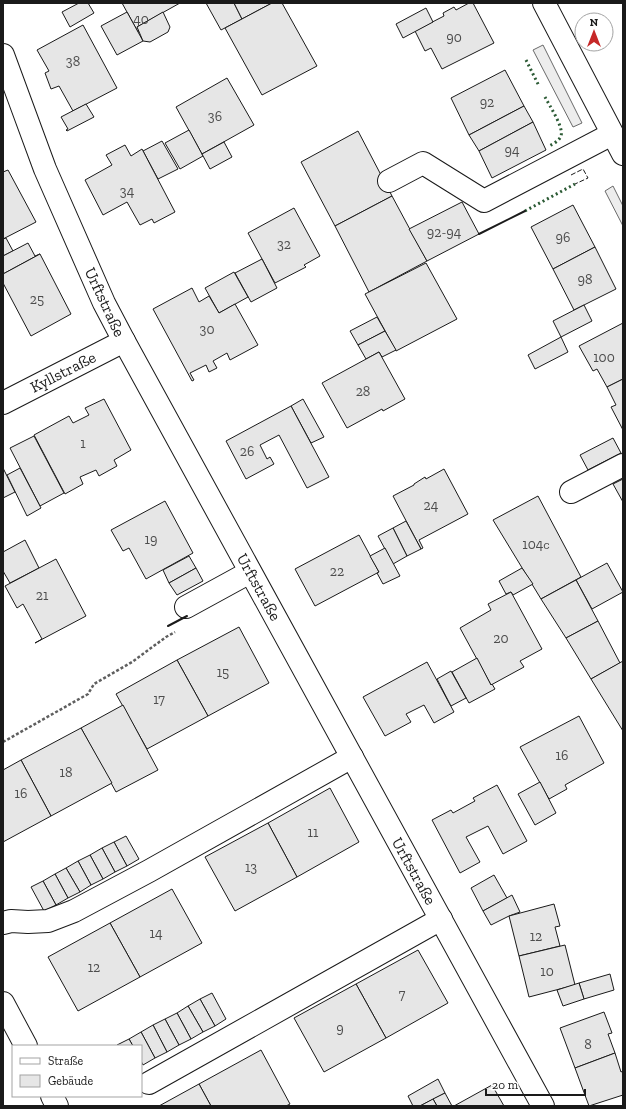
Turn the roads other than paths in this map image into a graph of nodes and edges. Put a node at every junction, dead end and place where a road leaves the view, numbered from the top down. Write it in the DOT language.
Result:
graph roads {
  1 [pos="544,3"];
  2 [pos="3,55"];
  3 [pos="612,134"];
  4 [pos="623,154"];
  5 [pos="389,181"];
  6 [pos="124,341"];
  7 [pos="3,403"];
  8 [pos="623,465"];
  9 [pos="571,492"];
  10 [pos="250,572"];
  11 [pos="186,607"];
  12 [pos="352,758"];
  13 [pos="440,919"];
  14 [pos="3,922"];
  15 [pos="3,1003"];
  16 [pos="25,1045"];
  17 [pos="149,1083"];
  18 [pos="52,1097"];
  19 [pos="57,1106"];
  20 [pos="543,1106"];
  1 -- 3 [label="street"];
  2 -- 6 [label="street, Urftstraße"];
  3 -- 4 [label="street"];
  3 -- 5 [label="street"];
  6 -- 7 [label="street, Kyllstraße"];
  6 -- 10 [label="street, Urftstraße"];
  8 -- 9 [label="street"];
  10 -- 11 [label="street"];
  10 -- 12 [label="street, Urftstraße"];
  12 -- 13 [label="street, Urftstraße"];
  12 -- 14 [label="street"];
  13 -- 17 [label="street"];
  13 -- 20 [label="street, Urftstraße"];
  15 -- 16 [label="street"];
  18 -- 19 [label="street"];
}
